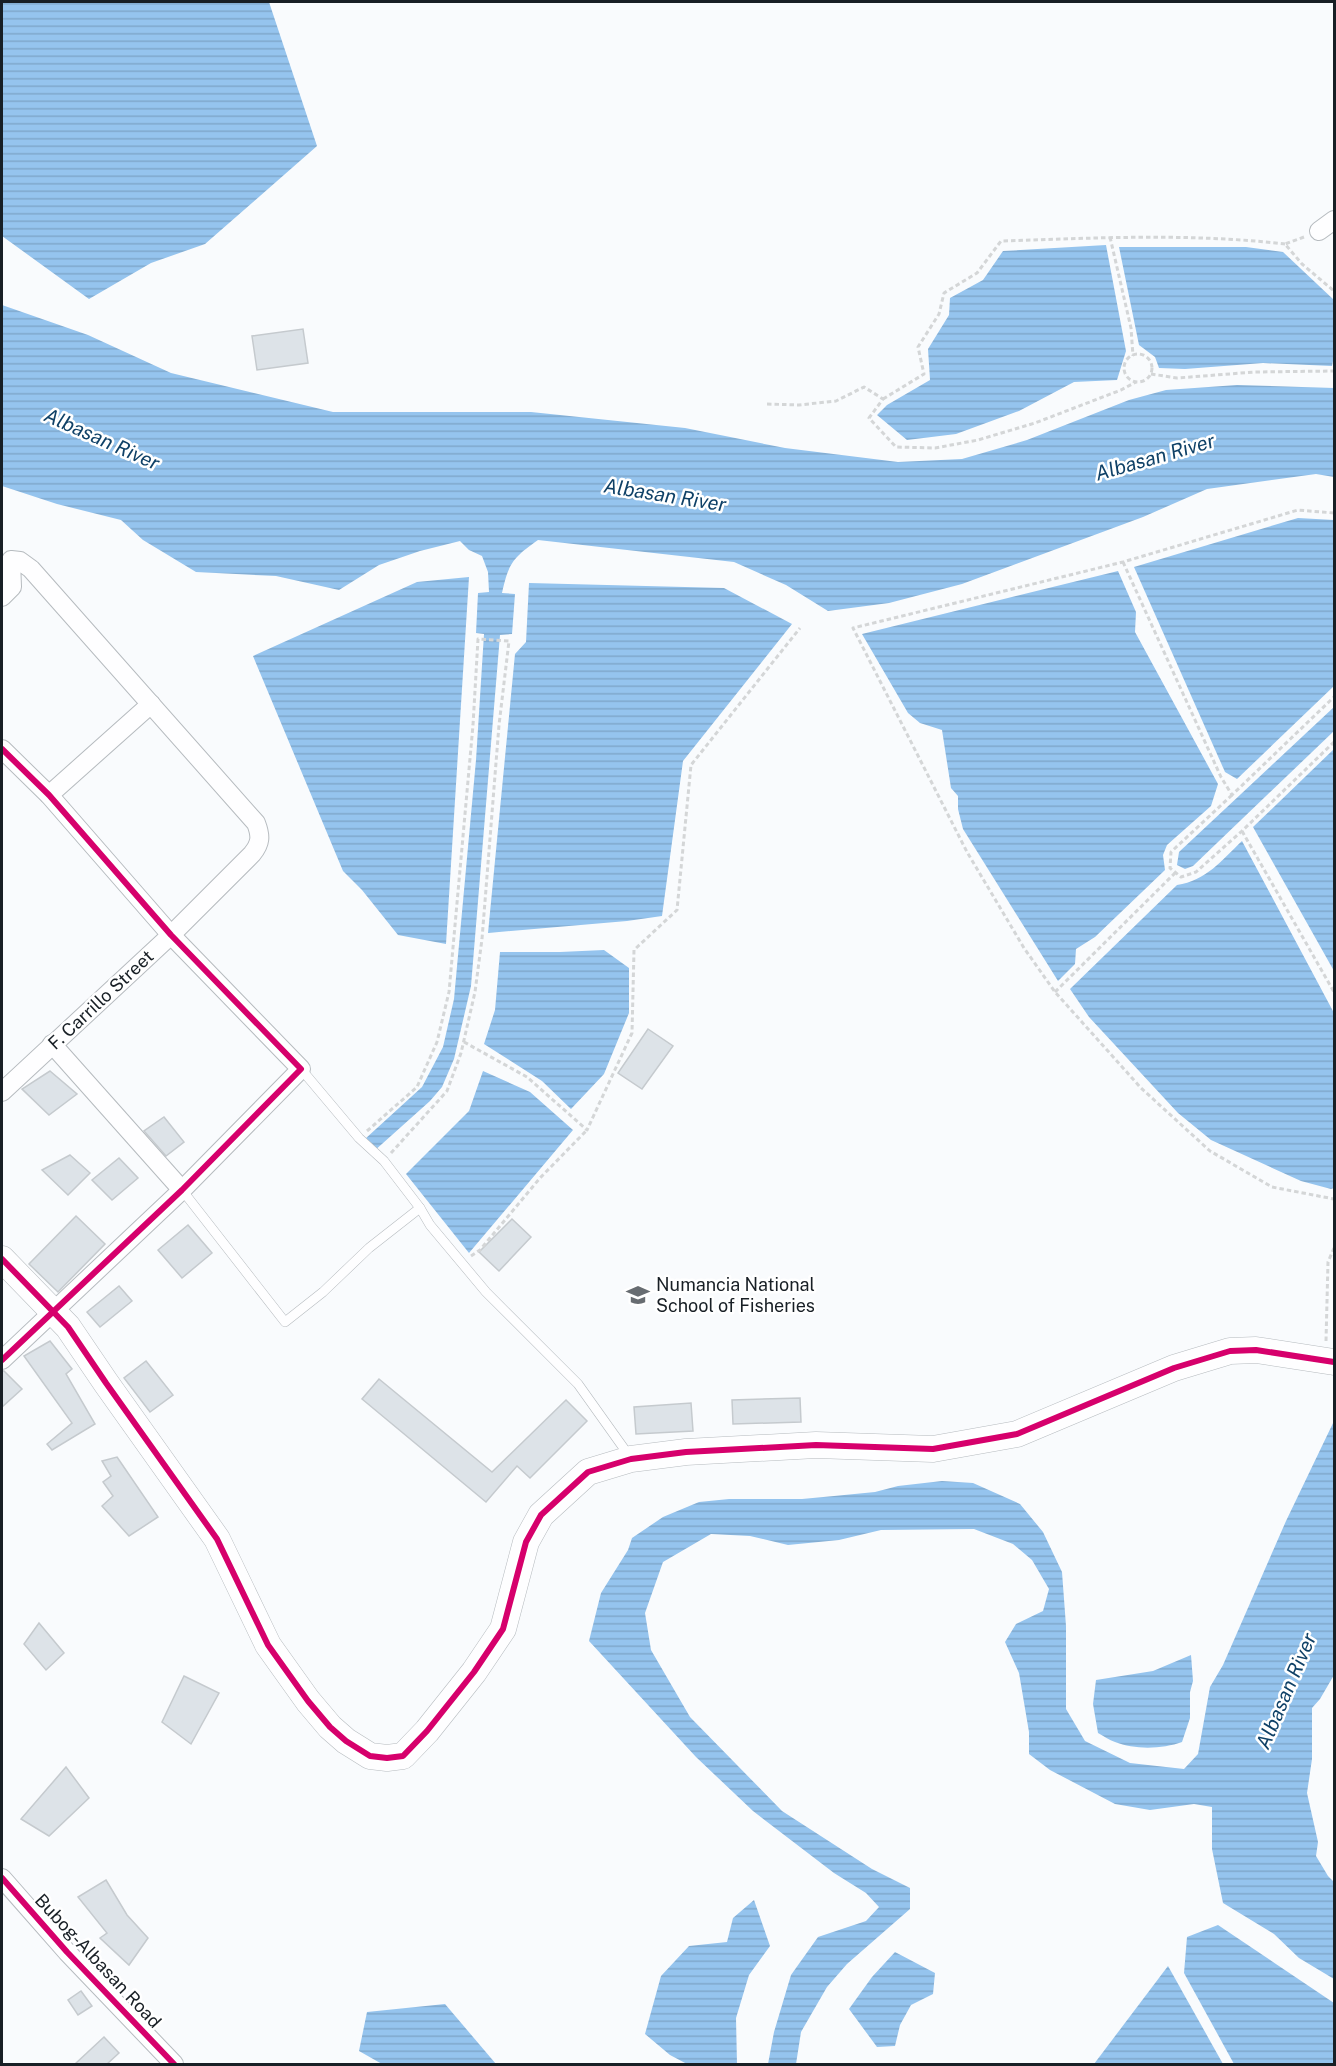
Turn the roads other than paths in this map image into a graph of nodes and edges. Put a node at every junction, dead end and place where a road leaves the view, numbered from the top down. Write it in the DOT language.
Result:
graph roads {
  1 [pos="1335,220"];
  2 [pos="1319,231"];
  3 [pos="6,552"];
  4 [pos="2,597"];
  5 [pos="151,704"];
  6 [pos="2,749"];
  7 [pos="49,795"];
  8 [pos="171,935"];
  9 [pos="52,1044"];
  10 [pos="301,1069"];
  11 [pos="2,1092"];
  12 [pos="182,1190"];
  13 [pos="420,1208"];
  14 [pos="2,1259"];
  15 [pos="52,1311"];
  16 [pos="2,1360"];
  17 [pos="1330,1361"];
  18 [pos="631,1459"];
  19 [pos="2,1878"];
  20 [pos="174,2064"];
  1 -- 2 [label="street"];
  3 -- 4 [label="street"];
  3 -- 5 [label="street"];
  5 -- 7 [label="street"];
  5 -- 8 [label="street, F. Carrillo Street"];
  6 -- 7 [label="street"];
  7 -- 8 [label="street"];
  8 -- 9 [label="street, F. Carrillo Street"];
  8 -- 10 [label="street"];
  9 -- 11 [label="street, F. Carrillo Street"];
  9 -- 12 [label="street"];
  10 -- 12 [label="street"];
  10 -- 13 [label="lane"];
  12 -- 13 [label="lane"];
  12 -- 15 [label="street"];
  13 -- 18 [label="lane"];
  14 -- 15 [label="street"];
  15 -- 16 [label="street"];
  15 -- 18 [label="street"];
  17 -- 18 [label="street"];
  19 -- 20 [label="street, Bubog-Albasan Road"];
}
